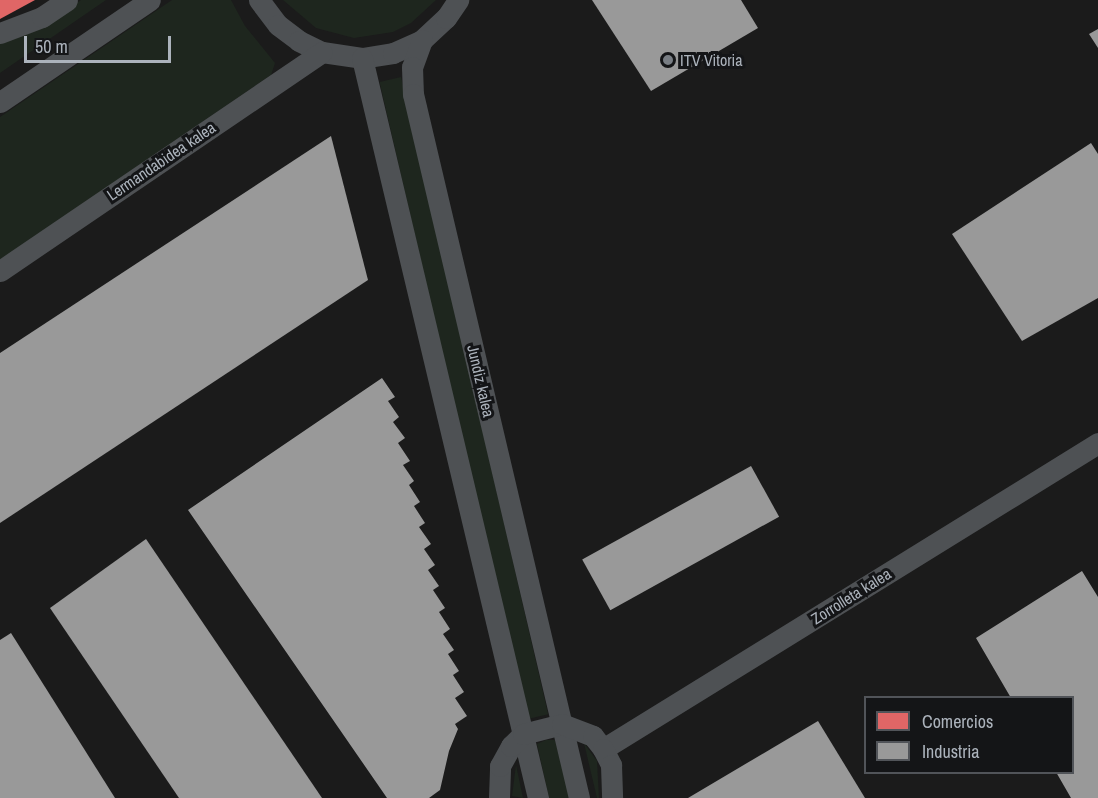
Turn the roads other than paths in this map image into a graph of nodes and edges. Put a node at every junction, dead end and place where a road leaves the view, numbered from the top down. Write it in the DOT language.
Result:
graph roads {
  1 [pos="67,0"];
  2 [pos="150,0"];
  3 [pos="260,0"];
  4 [pos="458,0"];
  5 [pos="0,33"];
  6 [pos="422,40"];
  7 [pos="322,52"];
  8 [pos="362,58"];
  9 [pos="0,102"];
  10 [pos="0,271"];
  11 [pos="1098,443"];
  12 [pos="562,724"];
  13 [pos="523,734"];
  14 [pos="603,749"];
  15 [pos="500,798"];
  16 [pos="538,798"];
  17 [pos="579,798"];
  18 [pos="612,798"];
  1 -- 5 [label="street"];
  2 -- 9 [label="street"];
  3 -- 7 [label="street"];
  4 -- 6 [label="street"];
  6 -- 8 [label="street"];
  6 -- 12 [label="street, Jundiz kalea"];
  7 -- 8 [label="street"];
  7 -- 10 [label="street, Lermandabidea kalea"];
  8 -- 13 [label="street"];
  11 -- 14 [label="street, Zorrolleta kalea"];
  12 -- 13 [label="street"];
  12 -- 14 [label="street"];
  12 -- 17 [label="street, Jundiz kalea"];
  13 -- 15 [label="street"];
  13 -- 16 [label="street"];
  14 -- 18 [label="street"];
}
